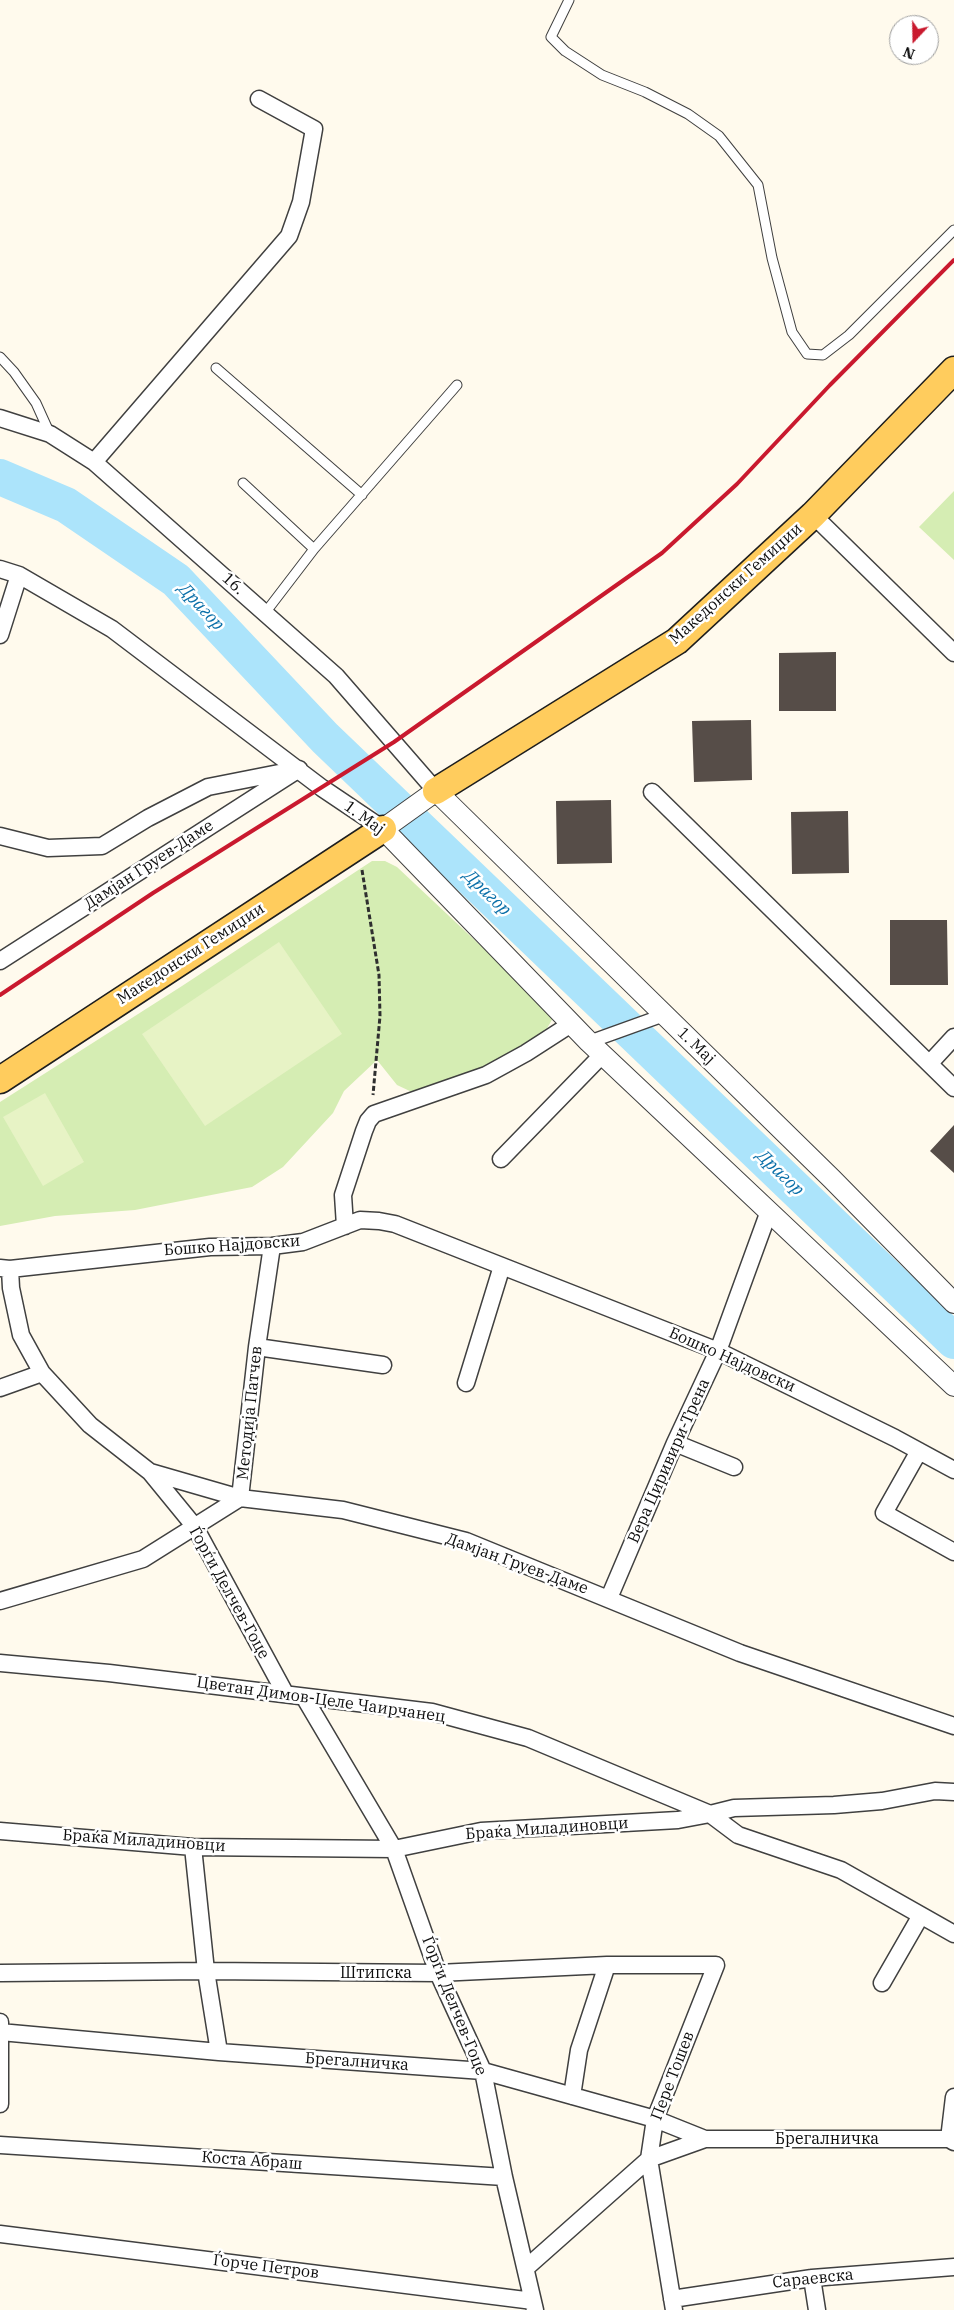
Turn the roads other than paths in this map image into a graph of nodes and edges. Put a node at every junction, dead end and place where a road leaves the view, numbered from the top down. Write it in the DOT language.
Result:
graph roads {
  1 [pos="569,0"];
  2 [pos="259,99"];
  3 [pos="954,230"];
  4 [pos="0,357"];
  5 [pos="216,368"];
  6 [pos="954,370"];
  7 [pos="457,385"];
  8 [pos="0,418"];
  9 [pos="50,434"];
  10 [pos="94,462"];
  11 [pos="243,483"];
  12 [pos="362,495"];
  13 [pos="813,514"];
  14 [pos="314,548"];
  15 [pos="0,569"];
  16 [pos="19,576"];
  17 [pos="265,612"];
  18 [pos="0,635"];
  19 [pos="954,653"];
  20 [pos="299,769"];
  21 [pos="436,791"];
  22 [pos="652,792"];
  23 [pos="382,829"];
  24 [pos="0,836"];
  25 [pos="0,961"];
  26 [pos="657,1017"];
  27 [pos="571,1024"];
  28 [pos="954,1037"];
  29 [pos="599,1044"];
  30 [pos="930,1063"];
  31 [pos="0,1080"];
  32 [pos="954,1088"];
  33 [pos="502,1159"];
  34 [pos="768,1211"];
  35 [pos="345,1226"];
  36 [pos="272,1246"];
  37 [pos="502,1266"];
  38 [pos="5,1269"];
  39 [pos="954,1303"];
  40 [pos="257,1347"];
  41 [pos="718,1351"];
  42 [pos="383,1365"];
  43 [pos="42,1373"];
  44 [pos="466,1383"];
  45 [pos="954,1386"];
  46 [pos="0,1388"];
  47 [pos="675,1442"];
  48 [pos="919,1451"];
  49 [pos="734,1467"];
  50 [pos="954,1470"];
  51 [pos="150,1472"];
  52 [pos="240,1498"];
  53 [pos="195,1527"];
  54 [pos="954,1552"];
  55 [pos="609,1598"];
  56 [pos="0,1601"];
  57 [pos="0,1663"];
  58 [pos="284,1694"];
  59 [pos="304,1697"];
  60 [pos="954,1726"];
  61 [pos="954,1792"];
  62 [pos="710,1814"];
  63 [pos="0,1831"];
  64 [pos="194,1847"];
  65 [pos="394,1849"];
  66 [pos="920,1917"];
  67 [pos="954,1934"];
  68 [pos="607,1965"];
  69 [pos="716,1965"];
  70 [pos="206,1972"];
  71 [pos="0,1973"];
  72 [pos="438,1973"];
  73 [pos="882,1983"];
  74 [pos="0,2028"];
  75 [pos="219,2052"];
  76 [pos="483,2071"];
  77 [pos="572,2096"];
  78 [pos="954,2097"];
  79 [pos="0,2104"];
  80 [pos="655,2119"];
  81 [pos="705,2139"];
  82 [pos="952,2140"];
  83 [pos="0,2145"];
  84 [pos="649,2159"];
  85 [pos="504,2177"];
  86 [pos="0,2234"];
  87 [pos="954,2267"];
  88 [pos="526,2268"];
  89 [pos="812,2278"];
  90 [pos="673,2304"];
  91 [pos="534,2305"];
  92 [pos="817,2310"];
  1 -- 3 [label="lane"];
  2 -- 10 [label="street"];
  4 -- 9 [label="lane"];
  5 -- 12 [label="lane"];
  6 -- 13 [label="main road, Македонски Гемиџии"];
  7 -- 12 [label="lane"];
  8 -- 9 [label="street, 16."];
  9 -- 10 [label="street, 16."];
  10 -- 17 [label="street, 16."];
  11 -- 14 [label="lane"];
  12 -- 14 [label="lane"];
  13 -- 19 [label="street"];
  13 -- 21 [label="main road, Македонски Гемиџии"];
  14 -- 17 [label="lane"];
  15 -- 16 [label="street, 1. Мај"];
  16 -- 18 [label="street"];
  16 -- 20 [label="street, 1. Мај"];
  17 -- 21 [label="street, 16."];
  20 -- 23 [label="street, 1. Мај"];
  20 -- 24 [label="street"];
  20 -- 25 [label="street, Дамјан Груев-Даме"];
  21 -- 23 [label="street"];
  21 -- 26 [label="street, 1. Мај"];
  22 -- 30 [label="street"];
  23 -- 27 [label="street, 1. Мај"];
  23 -- 31 [label="main road, Македонски Гемиџии"];
  26 -- 29 [label="street"];
  26 -- 39 [label="street, 1. Мај"];
  27 -- 29 [label="street, 1. Мај"];
  27 -- 35 [label="street"];
  28 -- 30 [label="street"];
  29 -- 33 [label="street"];
  29 -- 34 [label="street, 1. Мај"];
  30 -- 32 [label="street"];
  34 -- 41 [label="street, Вера Циривири-Трена"];
  34 -- 45 [label="street, 1. Мај"];
  35 -- 36 [label="street, Бошко Најдовски"];
  35 -- 37 [label="street, Бошко Најдовски"];
  36 -- 38 [label="street, Бошко Најдовски"];
  36 -- 40 [label="street, Методија Патчев"];
  37 -- 41 [label="street, Бошко Најдовски"];
  37 -- 44 [label="street"];
  38 -- 43 [label="street, Дамјан Груев-Даме"];
  40 -- 42 [label="street"];
  40 -- 52 [label="street, Методија Патчев"];
  41 -- 47 [label="street, Вера Циривири-Трена"];
  41 -- 48 [label="street, Бошко Најдовски"];
  43 -- 46 [label="street"];
  43 -- 51 [label="street, Дамјан Груев-Даме"];
  47 -- 49 [label="street"];
  47 -- 55 [label="street, Вера Циривири-Трена"];
  48 -- 50 [label="street, Бошко Најдовски"];
  48 -- 54 [label="street"];
  51 -- 52 [label="street, Дамјан Груев-Даме"];
  51 -- 53 [label="street, Ѓорѓи Делчев-Гоце"];
  52 -- 53 [label="street, Методија Патчев"];
  52 -- 55 [label="street, Дамјан Груев-Даме"];
  53 -- 56 [label="street, Методија Патчев"];
  53 -- 58 [label="street, Ѓорѓи Делчев-Гоце"];
  55 -- 60 [label="street, Дамјан Груев-Даме"];
  57 -- 58 [label="street, Цветан Димов-Целе Чаирчанец"];
  58 -- 59 [label="street, Цветан Димов-Целе Чаирчанец"];
  59 -- 62 [label="street, Цветан Димов-Целе Чаирчанец"];
  59 -- 65 [label="street, Ѓорѓи Делчев-Гоце"];
  61 -- 62 [label="street"];
  62 -- 65 [label="street, Браќа Миладиновци"];
  62 -- 66 [label="street"];
  63 -- 64 [label="street, Браќа Миладиновци"];
  64 -- 65 [label="street, Браќа Миладиновци"];
  64 -- 70 [label="street"];
  65 -- 72 [label="street, Ѓорѓи Делчев-Гоце"];
  66 -- 67 [label="street"];
  66 -- 73 [label="street"];
  68 -- 69 [label="street, Штипска"];
  68 -- 72 [label="street, Штипска"];
  68 -- 77 [label="street"];
  69 -- 80 [label="street, Пере Тошев"];
  70 -- 71 [label="street, Штипска"];
  70 -- 72 [label="street, Штипска"];
  70 -- 75 [label="street"];
  72 -- 76 [label="street, Ѓорѓи Делчев-Гоце"];
  74 -- 75 [label="street, Брегалничка"];
  74 -- 79 [label="street"];
  75 -- 76 [label="street, Брегалничка"];
  76 -- 77 [label="street, Брегалничка"];
  76 -- 85 [label="street, Ѓорѓи Делчев-Гоце"];
  77 -- 80 [label="street, Брегалничка"];
  78 -- 82 [label="street"];
  80 -- 81 [label="street, Брегалничка"];
  80 -- 84 [label="street, Пере Тошев"];
  81 -- 82 [label="street, Брегалничка"];
  81 -- 84 [label="street, Брегалничка"];
  83 -- 85 [label="street, Коста Абраш"];
  84 -- 88 [label="street, Брегалничка"];
  84 -- 90 [label="street, Пере Тошев"];
  85 -- 88 [label="street, Ѓорѓи Делчев-Гоце"];
  86 -- 91 [label="street, Ѓорче Петров"];
  87 -- 89 [label="street, Сараевска"];
  88 -- 91 [label="street, Ѓорѓи Делчев-Гоце"];
  89 -- 90 [label="street, Сараевска"];
  89 -- 92 [label="street"];
}
